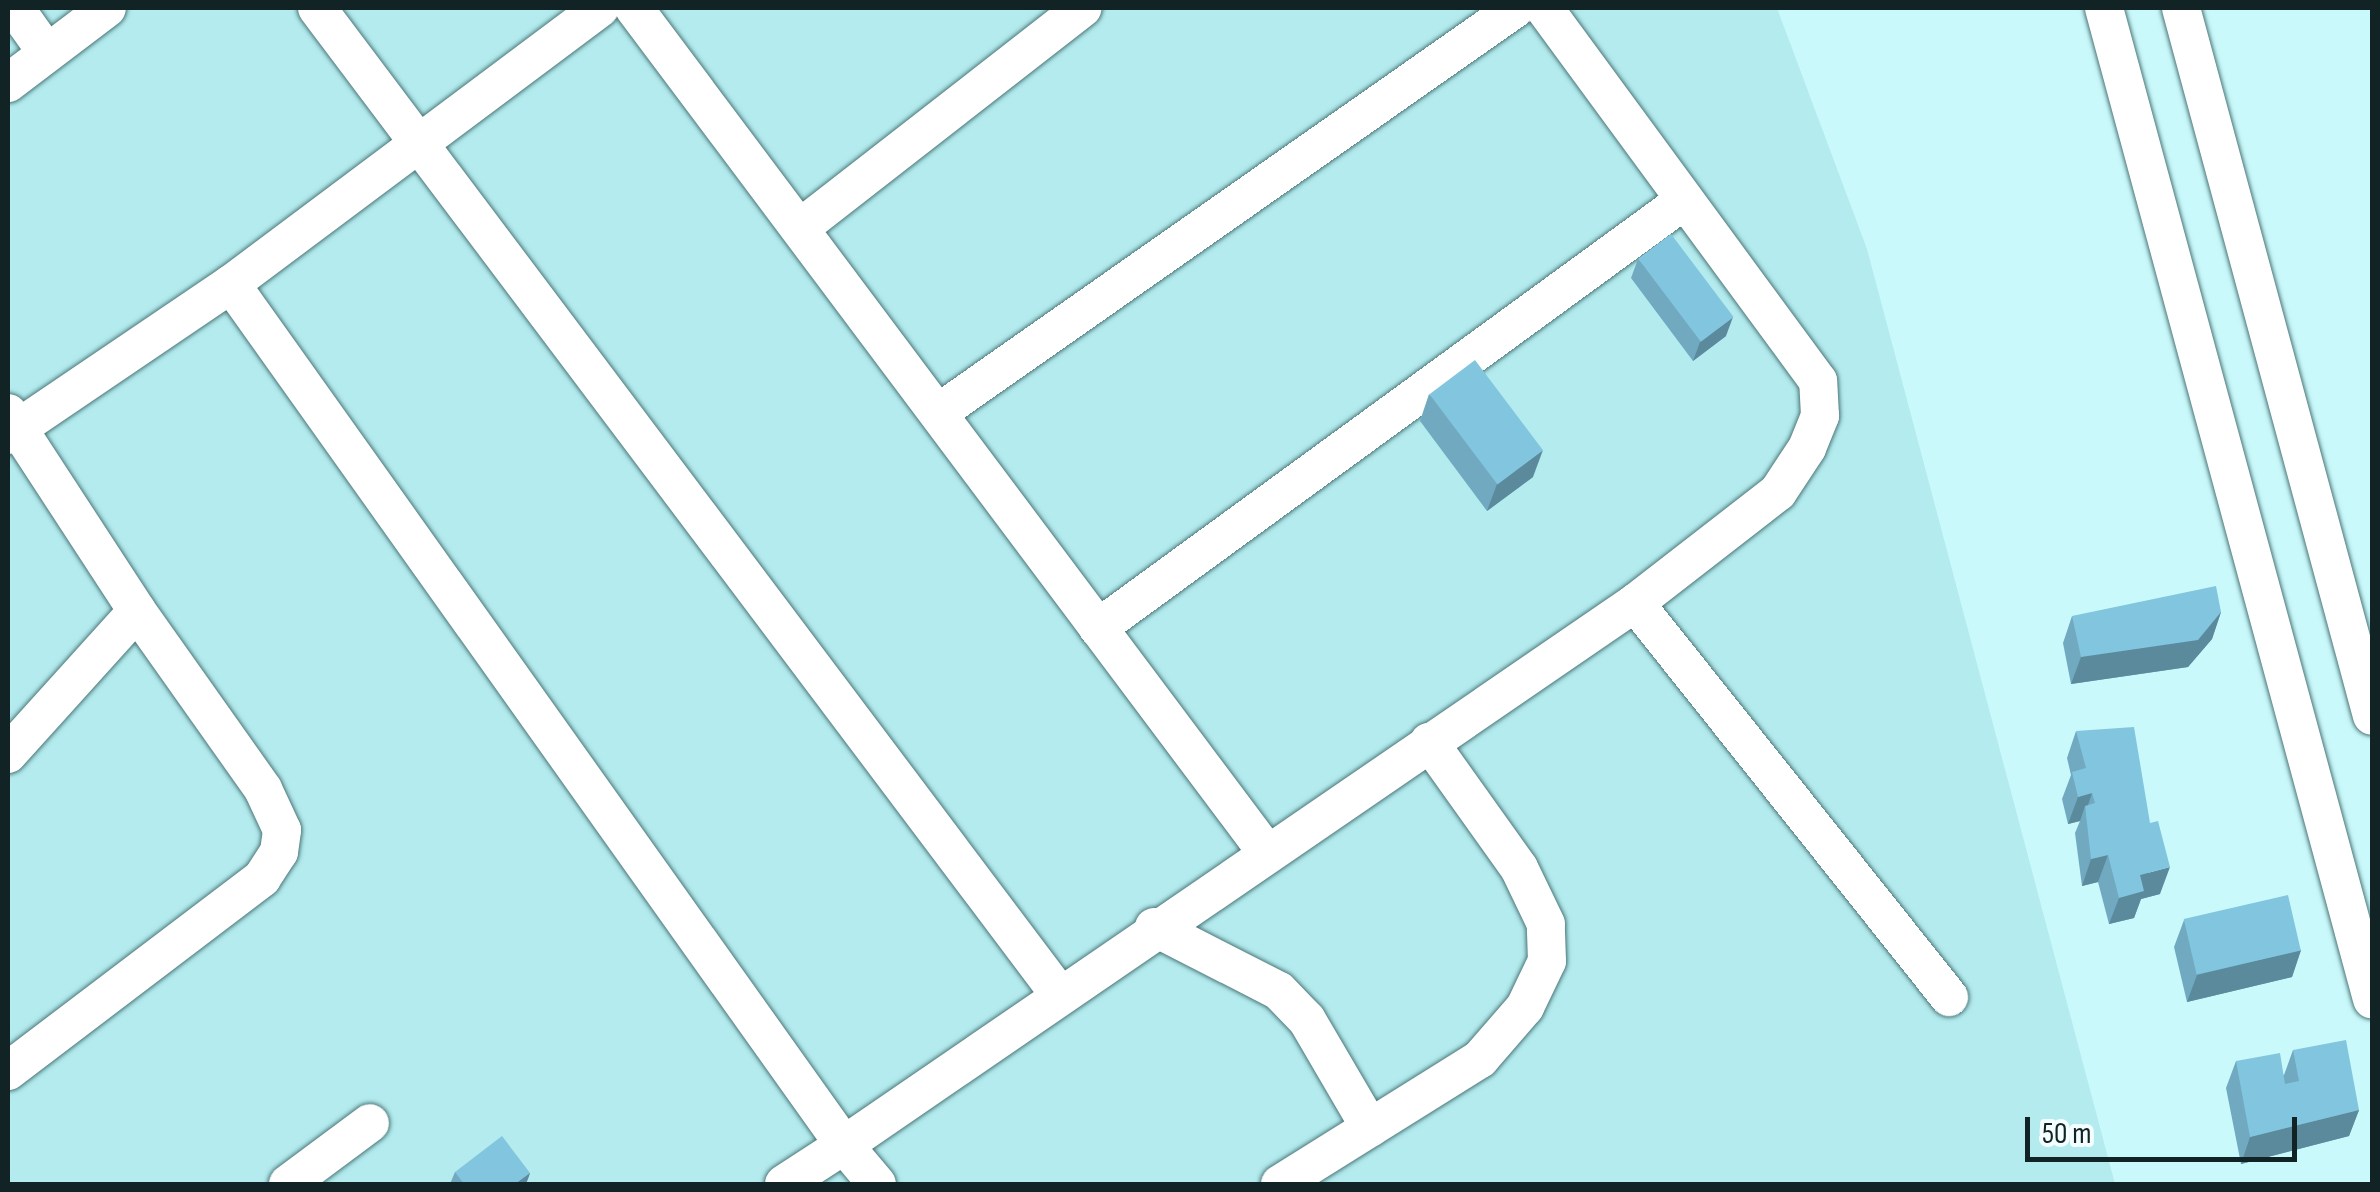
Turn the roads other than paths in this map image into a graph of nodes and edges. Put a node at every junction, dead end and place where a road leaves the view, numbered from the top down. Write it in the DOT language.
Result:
graph roads {
  1 [pos="15,8"];
  2 [pos="108,8"];
  3 [pos="317,8"];
  4 [pos="600,8"];
  5 [pos="634,8"];
  6 [pos="1083,8"];
  7 [pos="1516,8"];
  8 [pos="1544,8"];
  9 [pos="2104,8"];
  10 [pos="2180,8"];
  11 [pos="47,54"];
  12 [pos="8,83"];
  13 [pos="412,146"];
  14 [pos="1685,200"];
  15 [pos="800,228"];
  16 [pos="231,284"];
  17 [pos="938,413"];
  18 [pos="11,425"];
  19 [pos="1634,604"];
  20 [pos="137,611"];
  21 [pos="1098,628"];
  22 [pos="2372,716"];
  23 [pos="1428,742"];
  24 [pos="8,754"];
  25 [pos="1264,849"];
  26 [pos="1154,927"];
  27 [pos="1059,994"];
  28 [pos="1950,997"];
  29 [pos="2372,998"];
  30 [pos="8,1071"];
  31 [pos="370,1124"];
  32 [pos="1370,1128"];
  33 [pos="844,1145"];
  34 [pos="288,1184"];
  35 [pos="784,1184"];
  36 [pos="877,1184"];
  37 [pos="1280,1184"];
  1 -- 11 [label="street"];
  2 -- 11 [label="street"];
  3 -- 13 [label="street"];
  4 -- 13 [label="street"];
  5 -- 15 [label="street"];
  6 -- 15 [label="street"];
  7 -- 17 [label="street"];
  8 -- 14 [label="street"];
  9 -- 29 [label="street"];
  10 -- 22 [label="street"];
  11 -- 12 [label="street"];
  13 -- 16 [label="street"];
  13 -- 27 [label="street"];
  14 -- 19 [label="street"];
  14 -- 21 [label="street"];
  15 -- 17 [label="street"];
  16 -- 18 [label="street"];
  16 -- 33 [label="street"];
  17 -- 21 [label="street"];
  18 -- 20 [label="street"];
  19 -- 23 [label="street"];
  19 -- 28 [label="street"];
  20 -- 24 [label="street"];
  20 -- 30 [label="street"];
  21 -- 25 [label="street"];
  23 -- 25 [label="street"];
  23 -- 32 [label="street"];
  25 -- 26 [label="street"];
  26 -- 27 [label="street"];
  26 -- 32 [label="street"];
  27 -- 33 [label="street"];
  31 -- 34 [label="street"];
  32 -- 37 [label="street"];
  33 -- 35 [label="street"];
  33 -- 36 [label="street"];
}
